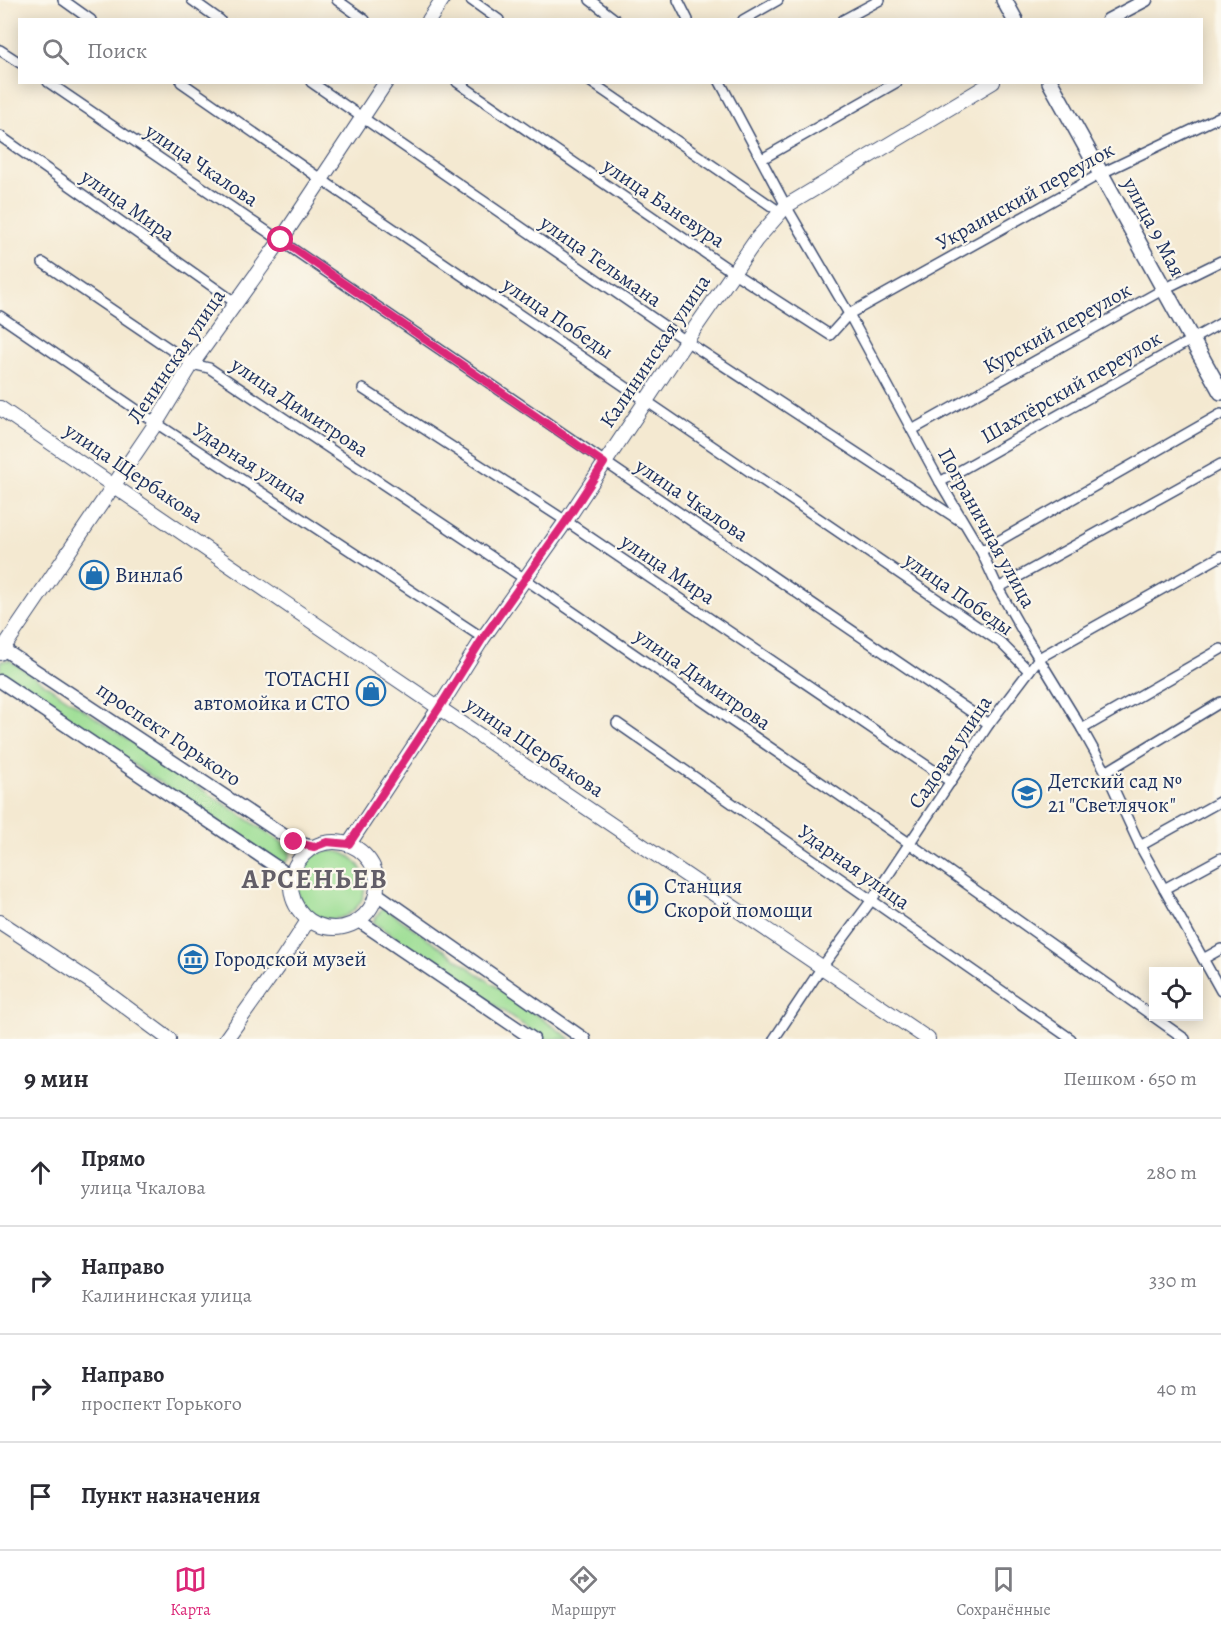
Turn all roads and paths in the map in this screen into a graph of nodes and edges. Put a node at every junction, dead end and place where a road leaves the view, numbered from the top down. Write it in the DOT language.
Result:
graph roads {
  1 [pos="63,0"];
  2 [pos="192,0"];
  3 [pos="337,0"];
  4 [pos="442,0"];
  5 [pos="471,0"];
  6 [pos="590,0"];
  7 [pos="678,0"];
  8 [pos="777,0"];
  9 [pos="880,0"];
  10 [pos="1004,0"];
  11 [pos="1146,0"];
  12 [pos="88,18"];
  13 [pos="217,18"];
  14 [pos="362,18"];
  15 [pos="430,18"];
  16 [pos="496,18"];
  17 [pos="613,18"];
  18 [pos="687,18"];
  19 [pos="746,18"];
  20 [pos="847,18"];
  21 [pos="1012,18"];
  22 [pos="1112,18"];
  23 [pos="0,50"];
  24 [pos="18,62"];
  25 [pos="51,84"];
  26 [pos="185,84"];
  27 [pos="313,84"];
  28 [pos="385,84"];
  29 [pos="460,84"];
  30 [pos="594,84"];
  31 [pos="722,84"];
  32 [pos="893,84"];
  33 [pos="990,84"];
  34 [pos="1051,84"];
  35 [pos="1221,116"];
  36 [pos="363,119"];
  37 [pos="0,136"];
  38 [pos="762,159"];
  39 [pos="1102,173"];
  40 [pos="322,180"];
  41 [pos="783,209"];
  42 [pos="281,240"];
  43 [pos="1221,261"];
  44 [pos="43,263"];
  45 [pos="734,273"];
  46 [pos="1164,289"];
  47 [pos="236,303"];
  48 [pos="849,314"];
  49 [pos="0,316"];
  50 [pos="1221,323"];
  51 [pos="1191,339"];
  52 [pos="686,341"];
  53 [pos="192,364"];
  54 [pos="363,389"];
  55 [pos="1221,392"];
  56 [pos="647,401"];
  57 [pos="0,408"];
  58 [pos="1221,414"];
  59 [pos="156,423"];
  60 [pos="912,430"];
  61 [pos="604,463"];
  62 [pos="1221,464"];
  63 [pos="940,482"];
  64 [pos="114,485"];
  65 [pos="566,521"];
  66 [pos="964,523"];
  67 [pos="981,551"];
  68 [pos="1221,556"];
  69 [pos="525,579"];
  70 [pos="998,588"];
  71 [pos="483,638"];
  72 [pos="1221,649"];
  73 [pos="2,651"];
  74 [pos="1039,658"];
  75 [pos="1029,671"];
  76 [pos="0,681"];
  77 [pos="1221,702"];
  78 [pos="439,708"];
  79 [pos="617,723"];
  80 [pos="989,724"];
  81 [pos="1082,729"];
  82 [pos="1106,772"];
  83 [pos="951,782"];
  84 [pos="1221,801"];
  85 [pos="909,843"];
  86 [pos="349,844"];
  87 [pos="1140,846"];
  88 [pos="314,847"];
  89 [pos="1221,858"];
  90 [pos="291,879"];
  91 [pos="1164,889"];
  92 [pos="377,894"];
  93 [pos="871,901"];
  94 [pos="359,921"];
  95 [pos="0,922"];
  96 [pos="307,922"];
  97 [pos="1221,950"];
  98 [pos="1203,959"];
  99 [pos="822,967"];
  100 [pos="1221,991"];
  101 [pos="169,1039"];
  102 [pos="226,1039"];
  103 [pos="533,1039"];
  104 [pos="584,1039"];
  105 [pos="774,1039"];
  106 [pos="928,1039"];
  107 [pos="1071,1039"];
  108 [pos="1185,1039"];
  1 -- 12 [label="street"];
  2 -- 13 [label="street"];
  3 -- 14 [label="street"];
  4 -- 15 [label="main road"];
  5 -- 16 [label="street"];
  6 -- 17 [label="street"];
  7 -- 18 [label="street"];
  8 -- 19 [label="street"];
  9 -- 20 [label="street"];
  10 -- 21 [label="main road"];
  11 -- 22 [label="street"];
  23 -- 24 [label="street"];
  25 -- 42 [label="street, улица Чкалова"];
  26 -- 40 [label="street, улица Победы"];
  27 -- 36 [label="street, улица Тельмана"];
  28 -- 36 [label="main road, Ленинская улица"];
  29 -- 45 [label="street, улица Баневура"];
  30 -- 41 [label="street"];
  31 -- 38 [label="street, Пограничная улица"];
  32 -- 38 [label="street"];
  33 -- 41 [label="main road, Калининская улица"];
  34 -- 39 [label="main road, улица 9 Мая"];
  35 -- 39 [label="street, Украинский переулок"];
  36 -- 40 [label="main road, Ленинская улица"];
  36 -- 52 [label="street, улица Тельмана"];
  37 -- 47 [label="street, улица Мира"];
  38 -- 41 [label="street, Пограничная улица"];
  39 -- 46 [label="main road, улица 9 Мая"];
  39 -- 48 [label="street, Украинский переулок"];
  40 -- 42 [label="main road, Ленинская улица"];
  40 -- 56 [label="street, улица Победы"];
  41 -- 45 [label="main road, Калининская улица"];
  41 -- 48 [label="street, Пограничная улица"];
  42 -- 47 [label="main road, Ленинская улица"];
  42 -- 61 [label="street, улица Чкалова"];
  43 -- 46 [label="street, Курский переулок"];
  44 -- 53 [label="street, улица Димитрова"];
  45 -- 48 [label="street, улица Баневура"];
  45 -- 52 [label="main road, Калининская улица"];
  46 -- 51 [label="main road, улица 9 Мая"];
  46 -- 60 [label="street, Курский переулок"];
  47 -- 53 [label="main road, Ленинская улица"];
  48 -- 60 [label="street, Пограничная улица"];
  49 -- 59 [label="street, Ударная улица"];
  50 -- 51 [label="street, Шахтёрский переулок"];
  51 -- 55 [label="main road, улица 9 Мая"];
  51 -- 63 [label="street, Шахтёрский переулок"];
  52 -- 56 [label="main road, Калининская улица"];
  52 -- 66 [label="street, улица Тельмана"];
  53 -- 59 [label="main road, Ленинская улица"];
  53 -- 69 [label="street, улица Димитрова"];
  54 -- 65 [label="street, улица Мира"];
  56 -- 61 [label="main road, Калининская улица"];
  56 -- 75 [label="street, улица Победы"];
  57 -- 64 [label="main road, улица Щербакова"];
  58 -- 67 [label="street"];
  59 -- 64 [label="main road, Ленинская улица"];
  59 -- 71 [label="street, Ударная улица"];
  60 -- 63 [label="street, Пограничная улица"];
  61 -- 65 [label="main road, Калининская улица"];
  61 -- 80 [label="street, улица Чкалова"];
  62 -- 70 [label="street"];
  63 -- 66 [label="street, Пограничная улица"];
  64 -- 73 [label="main road, Ленинская улица"];
  64 -- 78 [label="main road, улица Щербакова"];
  65 -- 69 [label="main road, Калининская улица"];
  65 -- 83 [label="street, улица Мира"];
  66 -- 67 [label="street, Пограничная улица"];
  67 -- 70 [label="street, Пограничная улица"];
  68 -- 74 [label="street, Садовая улица"];
  69 -- 71 [label="main road, Калининская улица"];
  69 -- 85 [label="street, улица Димитрова"];
  70 -- 74 [label="street, Пограничная улица"];
  71 -- 78 [label="main road, Калининская улица"];
  72 -- 81 [label="street"];
  73 -- 88 [label="street, проспект Горького"];
  74 -- 75 [label="street, Садовая улица"];
  74 -- 81 [label="street, Пограничная улица"];
  75 -- 80 [label="street, Садовая улица"];
  76 -- 90 [label="street"];
  77 -- 82 [label="street"];
  78 -- 86 [label="main road, Калининская улица"];
  78 -- 99 [label="main road, улица Щербакова"];
  79 -- 93 [label="street, Ударная улица"];
  80 -- 83 [label="street, Садовая улица"];
  81 -- 82 [label="street, Пограничная улица"];
  82 -- 87 [label="street, Пограничная улица"];
  83 -- 85 [label="street, Садовая улица"];
  84 -- 87 [label="street"];
  85 -- 93 [label="street, Садовая улица"];
  85 -- 108 [label="street, улица Димитрова"];
  86 -- 88 [label="main road, проспект Горького"];
  86 -- 92 [label="main road"];
  87 -- 91 [label="street, Пограничная улица"];
  88 -- 90 [label="main road"];
  89 -- 91 [label="street"];
  90 -- 96 [label="main road"];
  91 -- 98 [label="street, Пограничная улица"];
  92 -- 94 [label="main road"];
  92 -- 104 [label="street"];
  93 -- 99 [label="street, Садовая улица"];
  93 -- 107 [label="street, Ударная улица"];
  94 -- 96 [label="main road"];
  94 -- 103 [label="street"];
  95 -- 101 [label="main road"];
  96 -- 102 [label="main road"];
  97 -- 98 [label="street"];
  98 -- 100 [label="street, Пограничная улица"];
  99 -- 105 [label="street, Садовая улица"];
  99 -- 106 [label="main road, улица Щербакова"];
}
